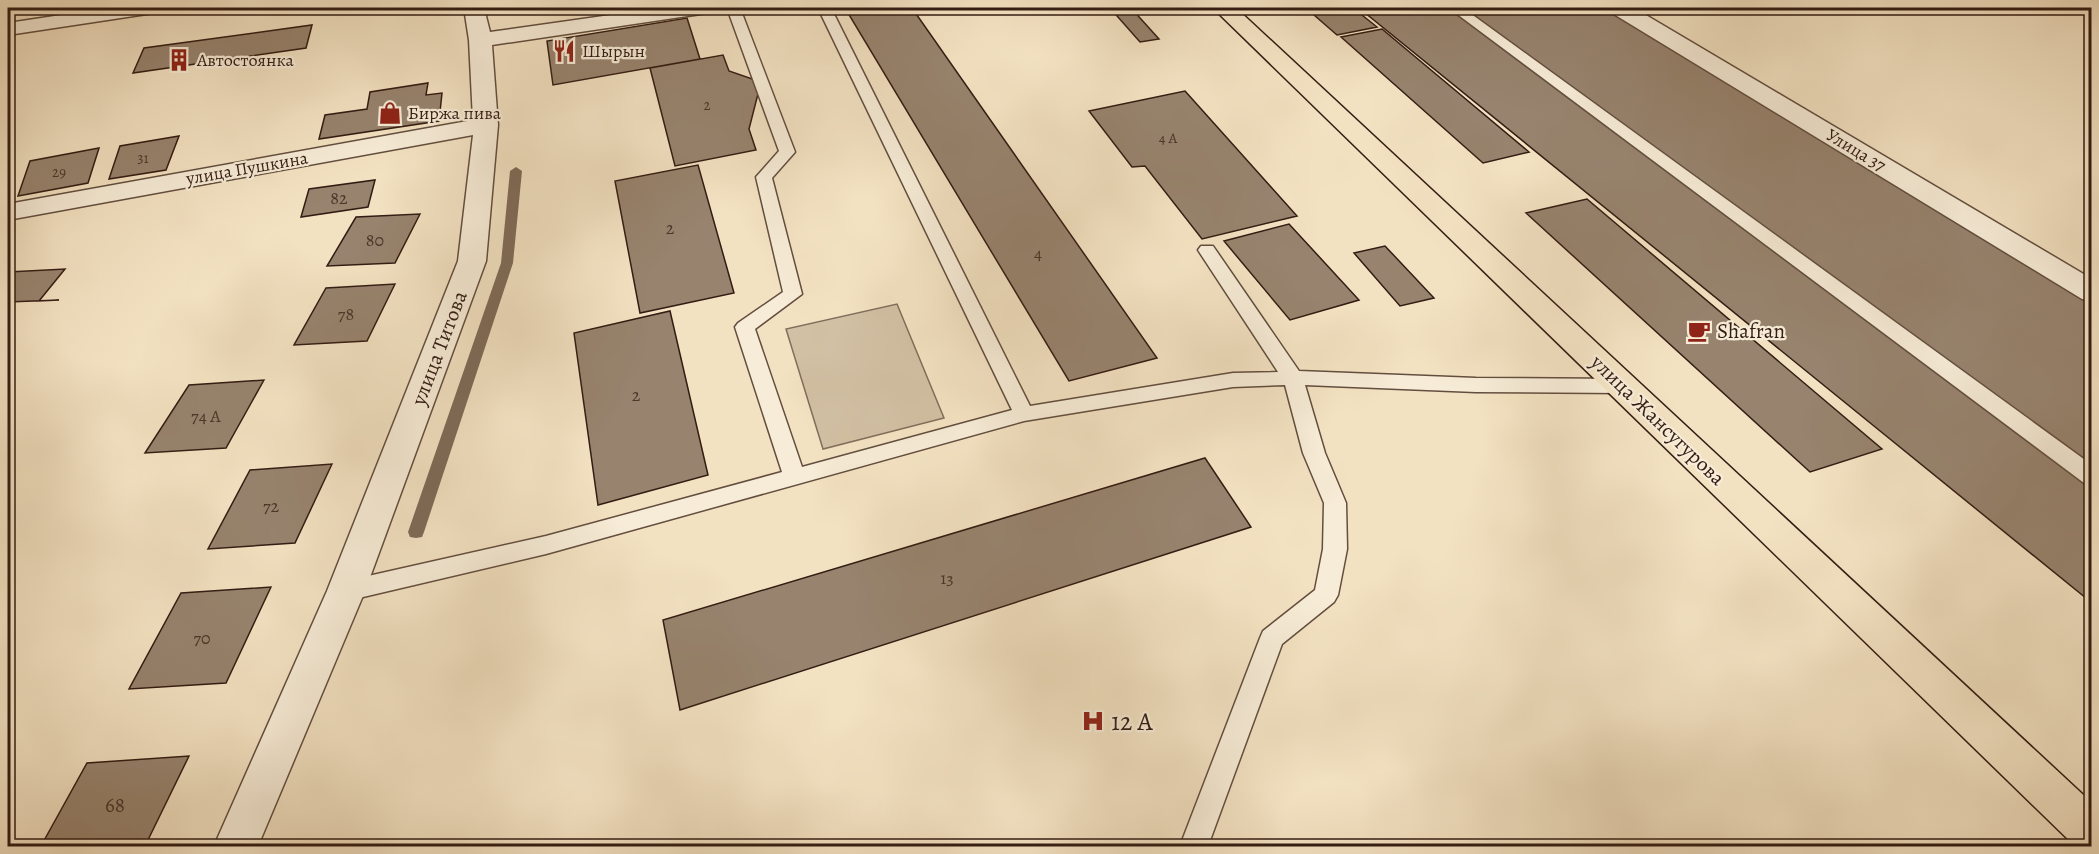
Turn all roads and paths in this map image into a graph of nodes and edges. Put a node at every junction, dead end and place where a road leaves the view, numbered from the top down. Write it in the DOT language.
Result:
graph roads {
  1 [pos="147,8"];
  2 [pos="474,8"];
  3 [pos="701,8"];
  4 [pos="733,8"];
  5 [pos="824,8"];
  6 [pos="1224,8"];
  7 [pos="1455,8"];
  8 [pos="1620,8"];
  9 [pos="8,29"];
  10 [pos="480,40"];
  11 [pos="486,125"];
  12 [pos="8,212"];
  13 [pos="1207,250"];
  14 [pos="2091,292"];
  15 [pos="1293,378"];
  16 [pos="1623,386"];
  17 [pos="1024,414"];
  18 [pos="794,476"];
  19 [pos="2091,477"];
  20 [pos="346,591"];
  21 [pos="2091,833"];
  22 [pos="236,846"];
  23 [pos="1194,846"];
  1 -- 9 [label="street"];
  2 -- 10 [label="street, улица Титова"];
  3 -- 10 [label="street"];
  4 -- 18 [label="lane"];
  5 -- 17 [label="lane"];
  6 -- 16 [label="main road, улица Жансугурова"];
  7 -- 19 [label="lane"];
  8 -- 14 [label="street, Улица 37"];
  10 -- 11 [label="street, улица Титова"];
  11 -- 12 [label="street, улица Пушкина"];
  11 -- 20 [label="street, улица Титова"];
  13 -- 15 [label="lane"];
  15 -- 16 [label="lane"];
  15 -- 17 [label="lane"];
  15 -- 23 [label="lane"];
  16 -- 21 [label="main road, улица Жансугурова"];
  17 -- 18 [label="lane"];
  18 -- 20 [label="lane"];
  20 -- 22 [label="street, улица Титова"];
}
